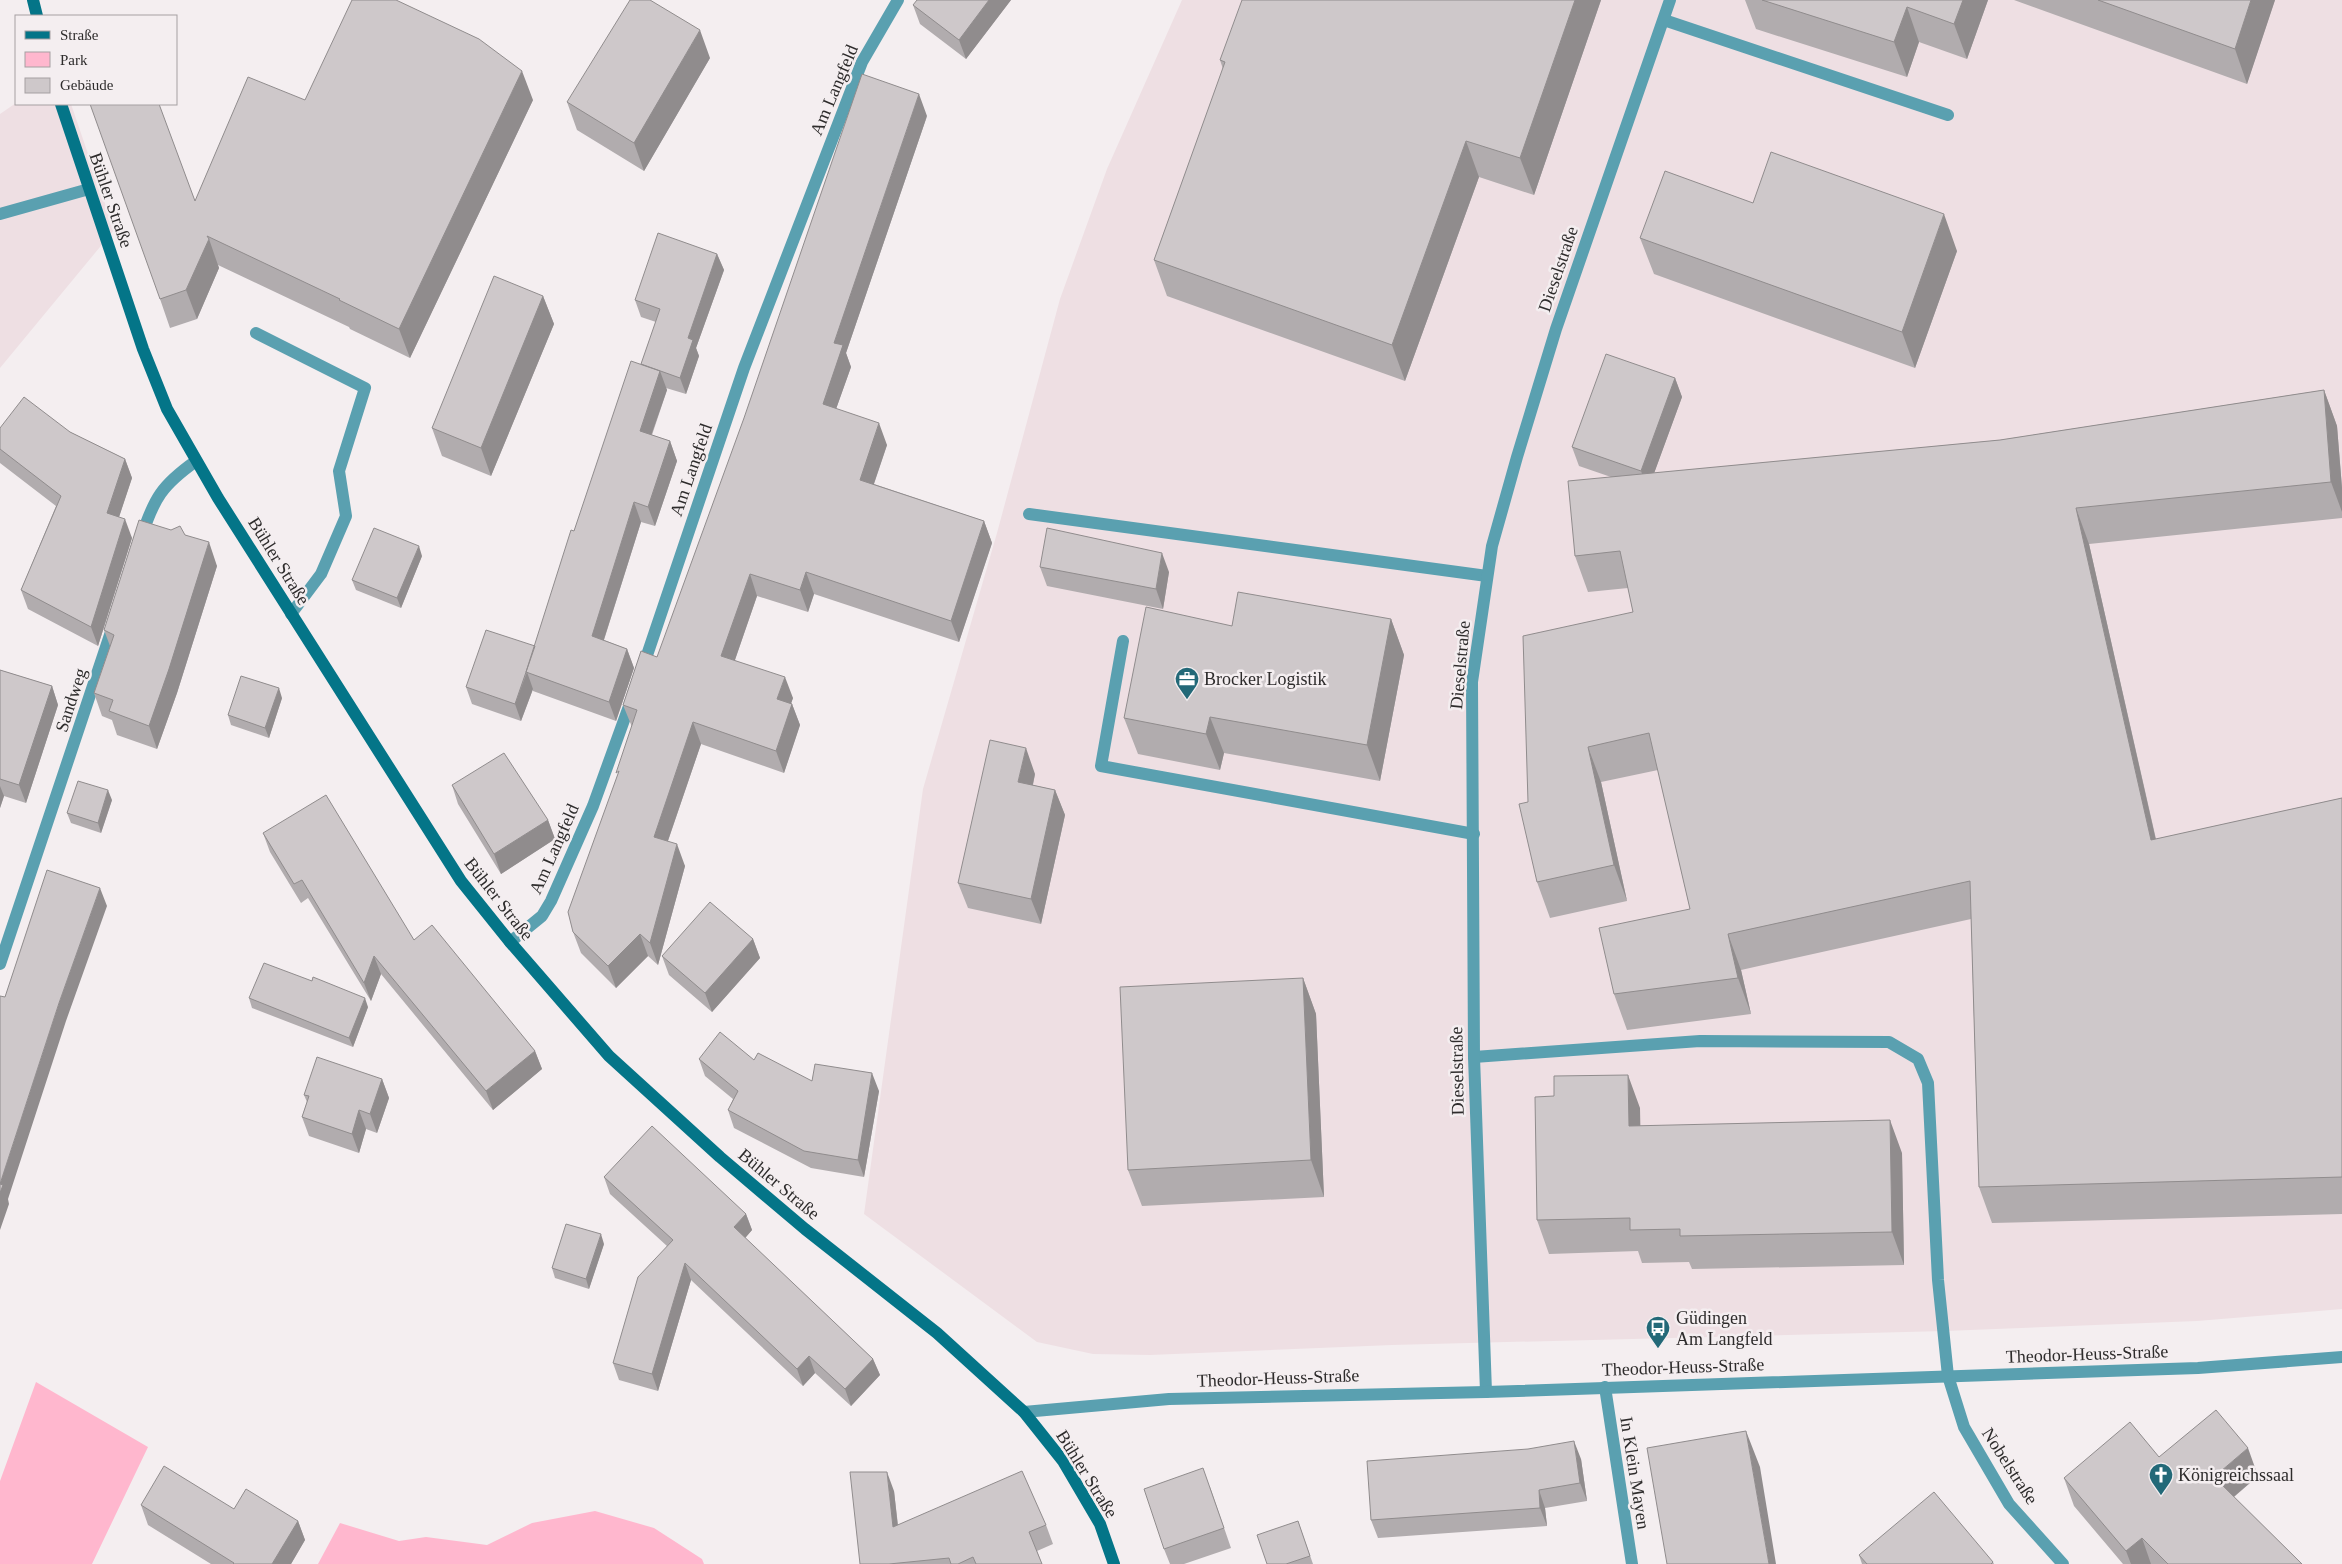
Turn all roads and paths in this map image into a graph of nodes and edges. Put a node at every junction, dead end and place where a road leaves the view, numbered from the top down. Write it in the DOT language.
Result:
graph roads {
  1 [pos="33,0"];
  2 [pos="898,0"];
  3 [pos="1670,0"];
  4 [pos="37,15"];
  5 [pos="1664,20"];
  6 [pos="62,105"];
  7 [pos="1948,115"];
  8 [pos="89,189"];
  9 [pos="0,214"];
  10 [pos="256,333"];
  11 [pos="196,461"];
  12 [pos="1029,514"];
  13 [pos="137,552"];
  14 [pos="1487,576"];
  15 [pos="291,614"];
  16 [pos="117,615"];
  17 [pos="1123,641"];
  18 [pos="1474,834"];
  19 [pos="510,942"];
  20 [pos="0,964"];
  21 [pos="1474,1056"];
  22 [pos="2342,1357"];
  23 [pos="1948,1376"];
  24 [pos="1605,1387"];
  25 [pos="1486,1392"];
  26 [pos="1024,1412"];
  27 [pos="1114,1564"];
  28 [pos="1632,1564"];
  29 [pos="2062,1564"];
  1 -- 4 [label="main road"];
  2 -- 19 [label="street, Am Langfeld"];
  3 -- 5 [label="street, Dieselstraße"];
  5 -- 7 [label="street"];
  5 -- 14 [label="street, Dieselstraße"];
  6 -- 8 [label="main road, Bühler Straße"];
  8 -- 9 [label="street"];
  8 -- 11 [label="main road, Bühler Straße"];
  10 -- 15 [label="street"];
  11 -- 13 [label="street"];
  11 -- 15 [label="main road, Bühler Straße"];
  12 -- 14 [label="street"];
  14 -- 18 [label="street, Dieselstraße"];
  15 -- 19 [label="main road, Bühler Straße"];
  16 -- 20 [label="street, Sandweg"];
  17 -- 18 [label="street"];
  18 -- 21 [label="street, Dieselstraße"];
  19 -- 26 [label="main road, Bühler Straße"];
  21 -- 23 [label="street, Nobelstraße"];
  21 -- 25 [label="street, Dieselstraße"];
  22 -- 23 [label="street, Theodor-Heuss-Straße"];
  23 -- 24 [label="street, Theodor-Heuss-Straße"];
  23 -- 29 [label="street, Nobelstraße"];
  24 -- 25 [label="street, Theodor-Heuss-Straße"];
  24 -- 28 [label="street, In Klein Mayen"];
  25 -- 26 [label="street, Theodor-Heuss-Straße"];
  26 -- 27 [label="main road, Bühler Straße"];
}
